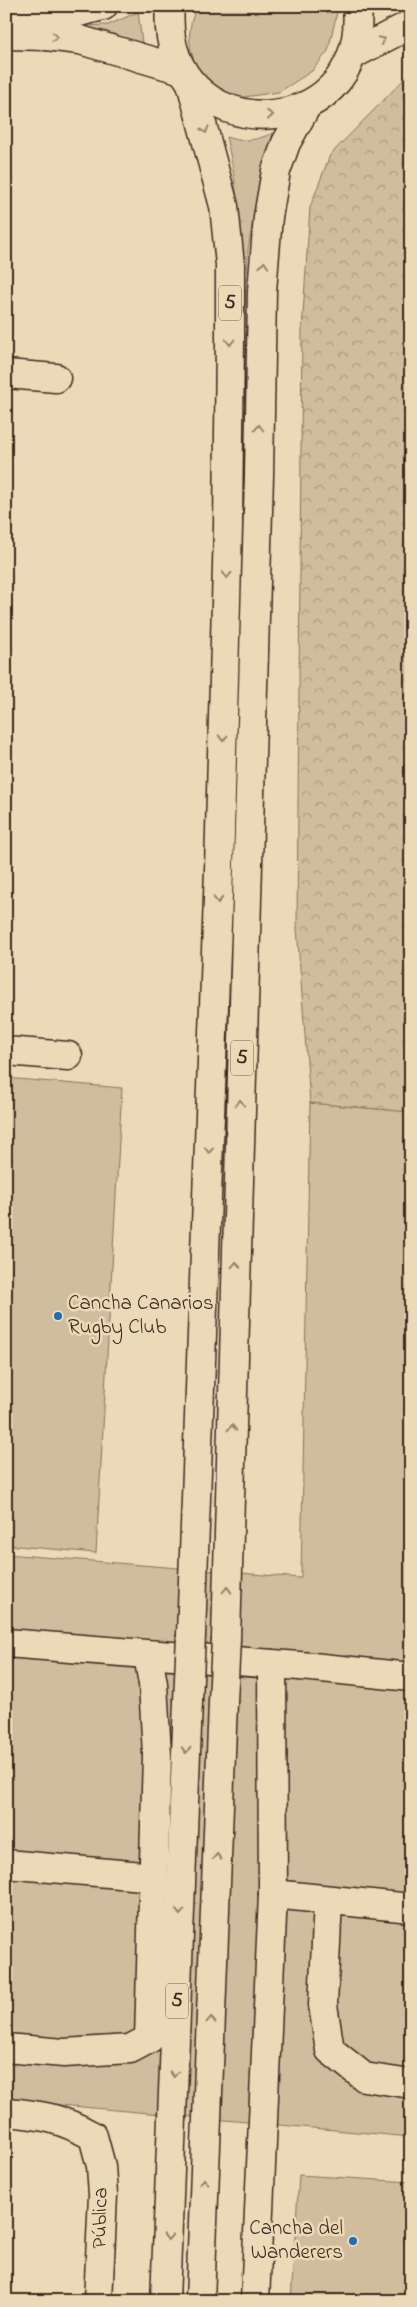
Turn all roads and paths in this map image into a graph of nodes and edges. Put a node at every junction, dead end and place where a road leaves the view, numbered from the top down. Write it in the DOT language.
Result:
graph roads {
  1 [pos="103,6"];
  2 [pos="170,6"];
  3 [pos="357,6"];
  4 [pos="6,16"];
  5 [pos="411,24"];
  6 [pos="6,35"];
  7 [pos="352,55"];
  8 [pos="186,76"];
  9 [pos="306,107"];
  10 [pos="6,374"];
  11 [pos="56,378"];
  12 [pos="6,1051"];
  13 [pos="68,1056"];
  14 [pos="6,1643"];
  15 [pos="148,1655"];
  16 [pos="272,1664"];
  17 [pos="411,1677"];
  18 [pos="6,1864"];
  19 [pos="154,1877"];
  20 [pos="274,1894"];
  21 [pos="328,1901"];
  22 [pos="411,1908"];
  23 [pos="6,2048"];
  24 [pos="411,2084"];
  25 [pos="6,2112"];
  26 [pos="98,2301"];
  27 [pos="165,2301"];
  28 [pos="200,2301"];
  29 [pos="255,2301"];
  1 -- 4 [label="main road"];
  2 -- 8 [label="main road"];
  3 -- 7 [label="main road"];
  7 -- 5 [label="main road, one-way"];
  6 -- 8 [label="main road, one-way"];
  7 -- 9 [label="main road"];
  8 -- 9 [label="main road, one-way"];
  8 -- 27 [label="main road, 5, one-way, bridge"];
  28 -- 9 [label="main road, 5, one-way, bridge"];
  10 -- 11 [label="main road"];
  12 -- 13 [label="main road"];
  14 -- 15 [label="main road"];
  15 -- 16 [label="main road"];
  15 -- 19 [label="main road"];
  16 -- 17 [label="main road"];
  16 -- 20 [label="main road"];
  18 -- 19 [label="main road"];
  19 -- 23 [label="main road"];
  20 -- 21 [label="main road"];
  20 -- 29 [label="main road"];
  21 -- 22 [label="main road"];
  21 -- 24 [label="main road"];
  25 -- 26 [label="main road, Pública"];
}
